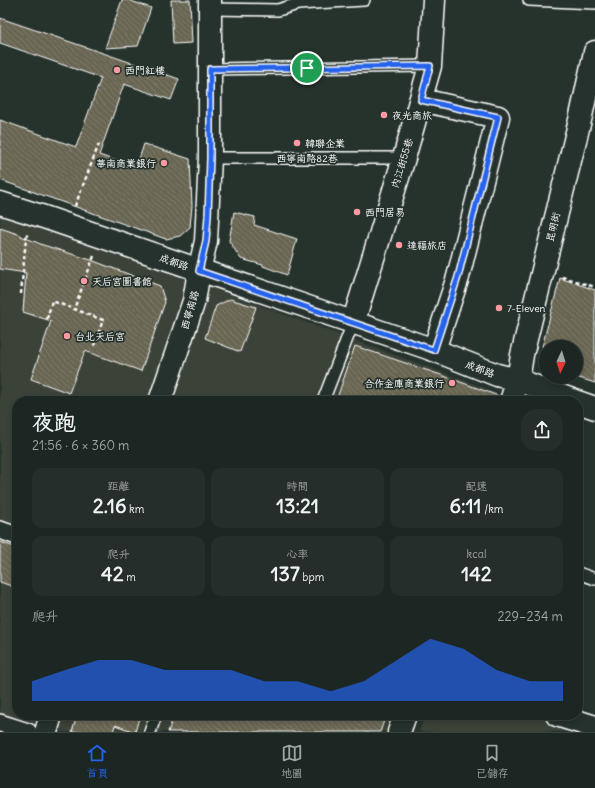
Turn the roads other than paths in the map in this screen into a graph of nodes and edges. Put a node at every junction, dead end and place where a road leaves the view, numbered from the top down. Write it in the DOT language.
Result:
graph roads {
  1 [pos="364,0"];
  2 [pos="434,0"];
  3 [pos="529,0"];
  4 [pos="595,3"];
  5 [pos="210,4"];
  6 [pos="595,52"];
  7 [pos="430,66"];
  8 [pos="210,69"];
  9 [pos="421,100"];
  10 [pos="210,158"];
  11 [pos="404,158"];
  12 [pos="0,203"];
  13 [pos="199,271"];
  14 [pos="353,323"];
  15 [pos="434,350"];
  16 [pos="518,380"];
  17 [pos="162,396"];
  18 [pos="325,396"];
  19 [pos="513,396"];
  20 [pos="561,396"];
  21 [pos="583,404"];
  22 [pos="595,408"];
  23 [pos="0,530"];
  24 [pos="12,534"];
  25 [pos="583,575"];
  26 [pos="595,579"];
  27 [pos="50,720"];
  28 [pos="154,720"];
  29 [pos="403,720"];
  30 [pos="571,720"];
  31 [pos="0,723"];
  32 [pos="595,728"];
  33 [pos="28,732"];
  34 [pos="46,732"];
  35 [pos="150,732"];
  36 [pos="399,732"];
  1 -- 5 [label="lane"];
  2 -- 7 [label="street, 內江街55巷"];
  3 -- 4 [label="lane"];
  5 -- 8 [label="street, 西寧南路"];
  6 -- 16 [label="street, 昆明街"];
  7 -- 8 [label="lane"];
  7 -- 9 [label="street, 內江街55巷"];
  8 -- 10 [label="street, 西寧南路"];
  9 -- 11 [label="street, 內江街55巷"];
  9 -- 15 [label="street"];
  10 -- 11 [label="lane, 西寧南路82巷"];
  10 -- 13 [label="street, 西寧南路"];
  11 -- 14 [label="street, 內江街55巷"];
  12 -- 13 [label="street, 成都路"];
  13 -- 14 [label="street, 成都路"];
  13 -- 17 [label="street, 西寧南路"];
  14 -- 15 [label="street, 成都路"];
  14 -- 18 [label="lane"];
  15 -- 16 [label="street, 成都路"];
  16 -- 19 [label="street, 昆明街"];
  16 -- 20 [label="street, 成都路"];
  21 -- 22 [label="street"];
  23 -- 24 [label="street"];
  25 -- 26 [label="lane"];
  27 -- 34 [label="street"];
  28 -- 35 [label="lane"];
  29 -- 36 [label="street"];
  30 -- 32 [label="street"];
  31 -- 33 [label="street"];
}
